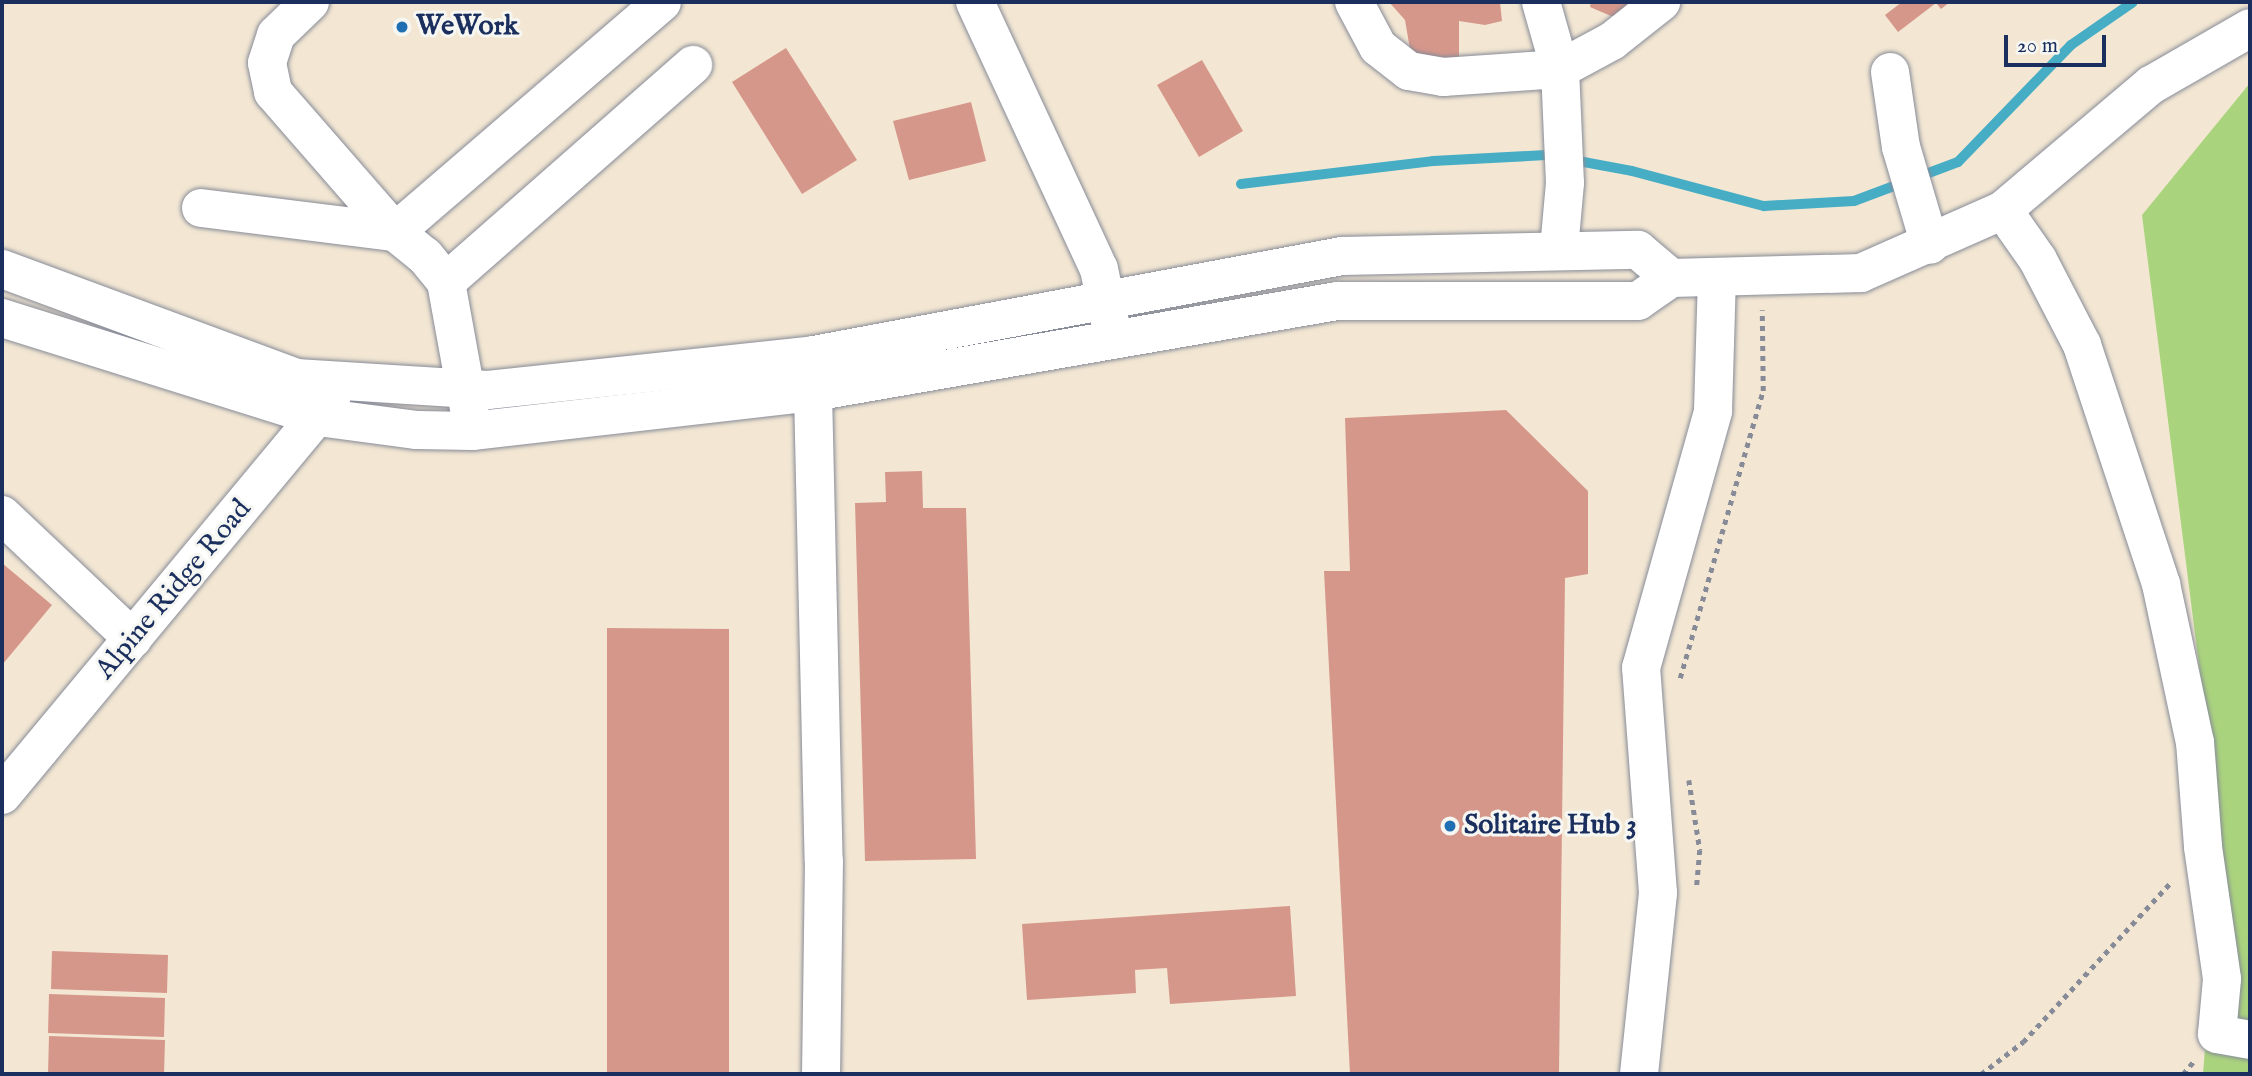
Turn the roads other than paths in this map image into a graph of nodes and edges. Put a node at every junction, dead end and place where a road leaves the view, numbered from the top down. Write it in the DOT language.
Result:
graph roads {
  1 [pos="310,2"];
  2 [pos="662,2"];
  3 [pos="975,2"];
  4 [pos="1354,2"];
  5 [pos="1541,2"];
  6 [pos="1661,2"];
  7 [pos="2250,29"];
  8 [pos="693,65"];
  9 [pos="1560,69"];
  10 [pos="1890,72"];
  11 [pos="201,208"];
  12 [pos="2003,210"];
  13 [pos="395,233"];
  14 [pos="1930,245"];
  15 [pos="1559,250"];
  16 [pos="2,269"];
  17 [pos="1717,277"];
  18 [pos="1671,278"];
  19 [pos="446,282"];
  20 [pos="2,318"];
  21 [pos="1110,321"];
  22 [pos="343,383"];
  23 [pos="467,390"];
  24 [pos="813,392"];
  25 [pos="318,417"];
  26 [pos="472,431"];
  27 [pos="2,515"];
  28 [pos="134,639"];
  29 [pos="8,776"];
  30 [pos="2234,1037"];
  31 [pos="821,1074"];
  32 [pos="1639,1074"];
  1 -- 13 [label="street"];
  2 -- 13 [label="street"];
  3 -- 21 [label="street"];
  4 -- 9 [label="street"];
  5 -- 9 [label="street"];
  6 -- 9 [label="street"];
  7 -- 12 [label="street"];
  8 -- 19 [label="street"];
  9 -- 15 [label="street"];
  10 -- 14 [label="street"];
  11 -- 13 [label="street"];
  12 -- 14 [label="street"];
  12 -- 30 [label="street"];
  13 -- 19 [label="street"];
  14 -- 17 [label="street"];
  15 -- 18 [label="street"];
  15 -- 21 [label="street"];
  16 -- 22 [label="street"];
  17 -- 18 [label="street"];
  17 -- 32 [label="street"];
  18 -- 21 [label="street"];
  19 -- 23 [label="street"];
  20 -- 25 [label="street"];
  21 -- 23 [label="street"];
  21 -- 24 [label="street"];
  22 -- 23 [label="street"];
  22 -- 25 [label="street, Alpine Ridge Road"];
  23 -- 26 [label="street"];
  24 -- 26 [label="street"];
  24 -- 31 [label="street"];
  25 -- 26 [label="street"];
  25 -- 28 [label="street, Alpine Ridge Road"];
  27 -- 28 [label="street"];
  28 -- 29 [label="street, Alpine Ridge Road"];
}
